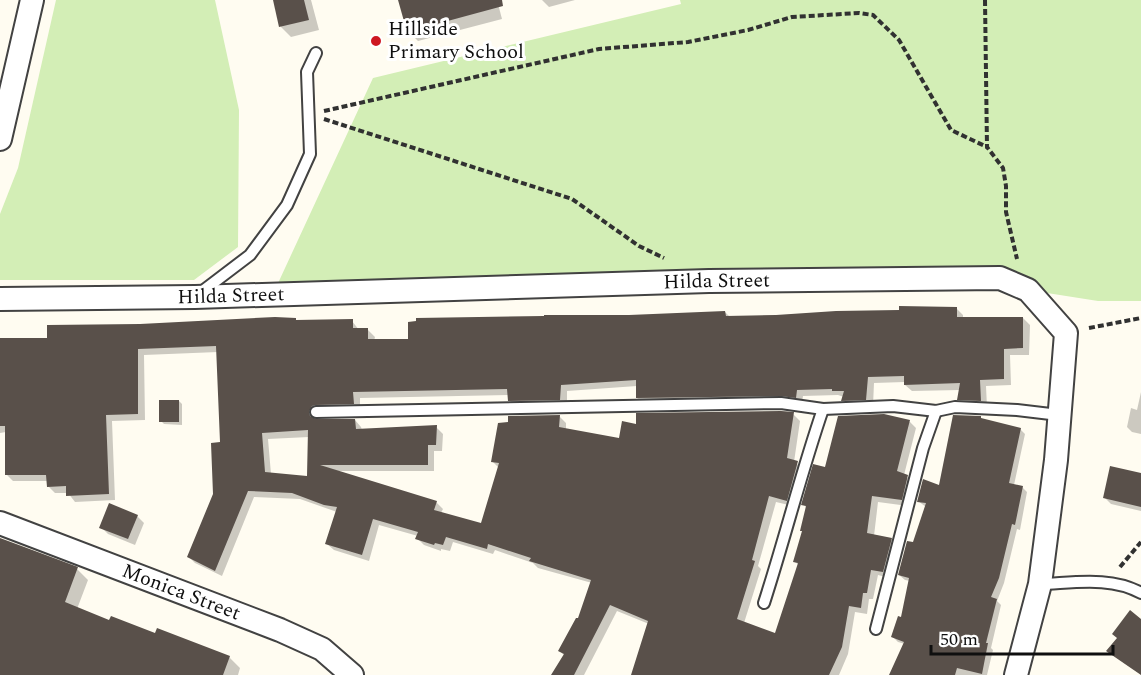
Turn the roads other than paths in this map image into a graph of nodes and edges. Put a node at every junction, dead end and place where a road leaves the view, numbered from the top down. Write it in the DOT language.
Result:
graph roads {
  1 [pos="32,0"];
  2 [pos="316,53"];
  3 [pos="0,139"];
  4 [pos="195,297"];
  5 [pos="0,298"];
  6 [pos="822,409"];
  7 [pos="936,411"];
  8 [pos="316,412"];
  9 [pos="1059,415"];
  10 [pos="0,523"];
  11 [pos="1040,584"];
  12 [pos="1141,593"];
  13 [pos="764,603"];
  14 [pos="876,629"];
  15 [pos="352,675"];
  16 [pos="1017,675"];
  1 -- 3 [label="street"];
  2 -- 4 [label="lane"];
  4 -- 5 [label="street, Hilda Street"];
  4 -- 9 [label="street, Hilda Street"];
  6 -- 7 [label="lane"];
  6 -- 8 [label="lane"];
  6 -- 13 [label="lane"];
  7 -- 9 [label="lane"];
  7 -- 14 [label="lane"];
  9 -- 11 [label="street"];
  10 -- 15 [label="street, Monica Street"];
  11 -- 12 [label="lane"];
  11 -- 16 [label="street"];
}
